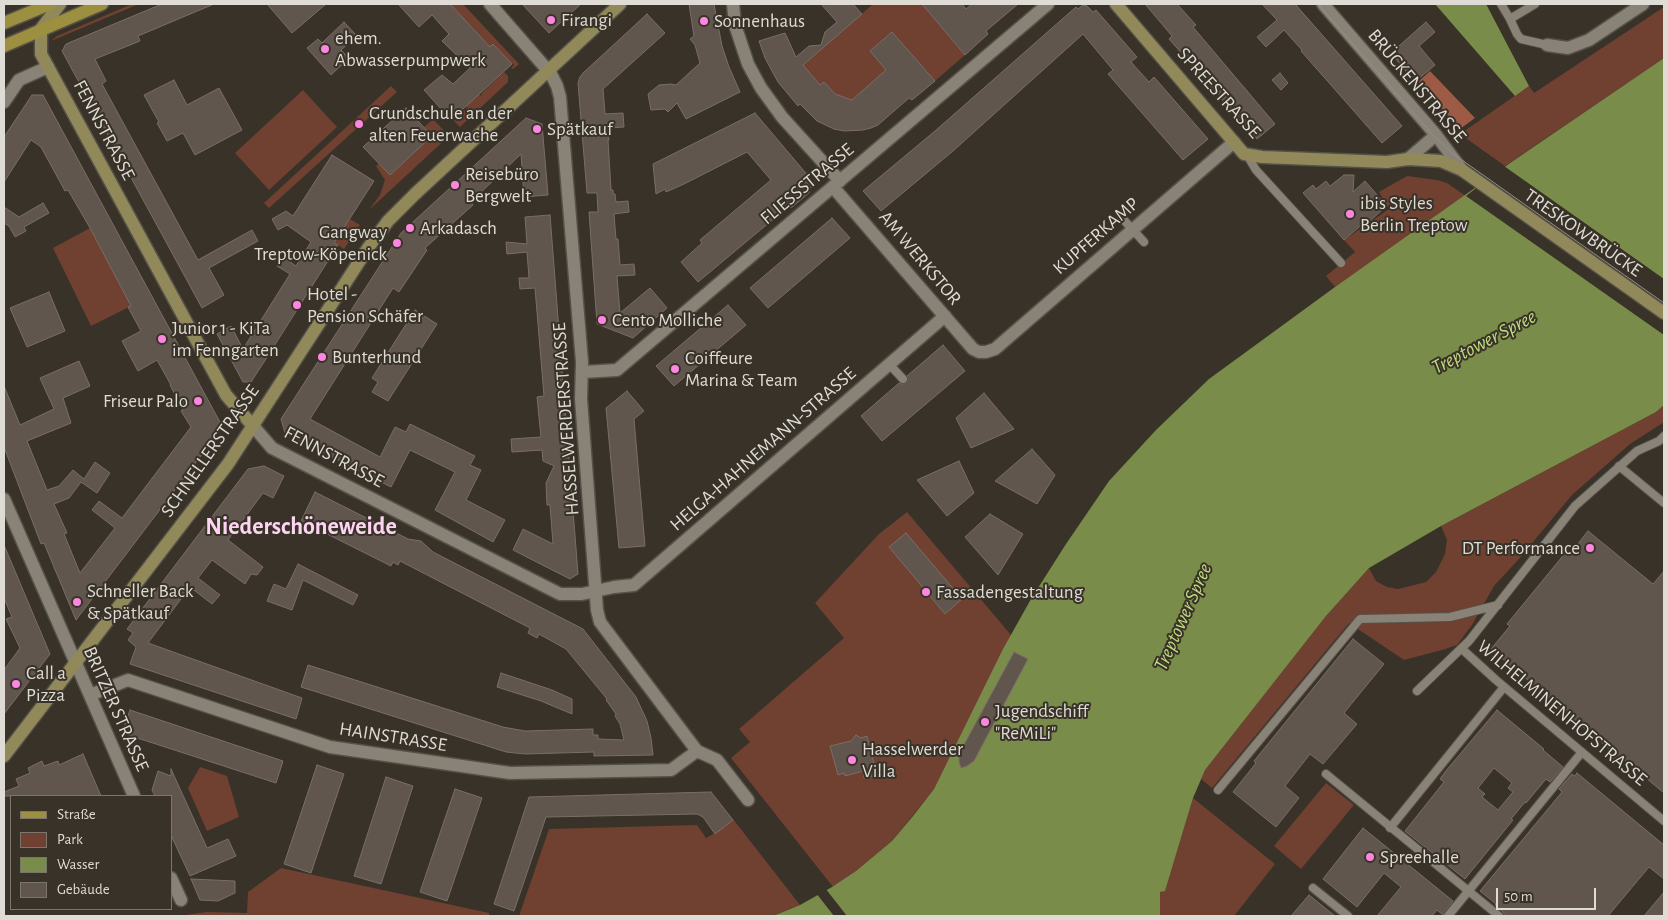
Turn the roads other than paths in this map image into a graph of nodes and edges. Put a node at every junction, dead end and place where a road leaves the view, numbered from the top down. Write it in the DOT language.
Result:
graph roads {
  1 [pos="50,4"];
  2 [pos="60,4"];
  3 [pos="102,4"];
  4 [pos="490,4"];
  5 [pos="620,4"];
  6 [pos="733,4"];
  7 [pos="1048,4"];
  8 [pos="1116,4"];
  9 [pos="1322,4"];
  10 [pos="1502,4"];
  11 [pos="1535,4"];
  12 [pos="1643,4"];
  13 [pos="1510,19"];
  14 [pos="4,23"];
  15 [pos="41,29"];
  16 [pos="1547,45"];
  17 [pos="4,46"];
  18 [pos="48,67"];
  19 [pos="548,70"];
  20 [pos="4,102"];
  21 [pos="1436,135"];
  22 [pos="1234,142"];
  23 [pos="1251,156"];
  24 [pos="1408,159"];
  25 [pos="1462,170"];
  26 [pos="837,184"];
  27 [pos="1481,184"];
  28 [pos="1122,218"];
  29 [pos="1133,230"];
  30 [pos="1144,242"];
  31 [pos="1341,263"];
  32 [pos="1664,312"];
  33 [pos="945,316"];
  34 [pos="979,352"];
  35 [pos="890,364"];
  36 [pos="583,372"];
  37 [pos="903,379"];
  38 [pos="253,426"];
  39 [pos="1663,441"];
  40 [pos="1619,466"];
  41 [pos="4,499"];
  42 [pos="1664,503"];
  43 [pos="596,590"];
  44 [pos="1498,605"];
  45 [pos="1462,649"];
  46 [pos="76,664"];
  47 [pos="1504,686"];
  48 [pos="1417,690"];
  49 [pos="90,695"];
  50 [pos="697,751"];
  51 [pos="1582,752"];
  52 [pos="4,756"];
  53 [pos="1326,774"];
  54 [pos="1218,790"];
  55 [pos="134,795"];
  56 [pos="748,800"];
  57 [pos="1664,821"];
  58 [pos="1390,828"];
  59 [pos="172,880"];
  60 [pos="1313,888"];
  61 [pos="1468,891"];
  62 [pos="181,900"];
  63 [pos="1348,916"];
  64 [pos="1448,916"];
  65 [pos="1499,916"];
  1 -- 14 [label="main road"];
  2 -- 15 [label="main road"];
  3 -- 15 [label="main road"];
  4 -- 19 [label="street, HASSELWERDERSTRASSE"];
  5 -- 19 [label="main road, SCHNELLERSTRASSE"];
  6 -- 26 [label="street, AM WERKSTOR"];
  7 -- 26 [label="street, FLIESSSTRASSE"];
  8 -- 22 [label="main road, SPREESTRASSE"];
  9 -- 21 [label="street, BRÜCKENSTRASSE"];
  10 -- 13 [label="lane"];
  11 -- 13 [label="lane"];
  12 -- 16 [label="street"];
  13 -- 16 [label="lane"];
  15 -- 17 [label="main road"];
  15 -- 18 [label="main road, FENNSTRASSE"];
  18 -- 20 [label="street"];
  18 -- 38 [label="main road, FENNSTRASSE"];
  19 -- 36 [label="street, HASSELWERDERSTRASSE"];
  19 -- 38 [label="main road, SCHNELLERSTRASSE"];
  21 -- 24 [label="street"];
  21 -- 25 [label="street, BRÜCKENSTRASSE"];
  22 -- 23 [label="main road, SPREESTRASSE"];
  22 -- 29 [label="street, KUPFERKAMP"];
  23 -- 24 [label="main road, SPREESTRASSE"];
  23 -- 31 [label="lane"];
  24 -- 25 [label="main road, SPREESTRASSE"];
  25 -- 27 [label="main road, SPREESTRASSE"];
  26 -- 33 [label="street, AM WERKSTOR"];
  26 -- 36 [label="street, FLIESSSTRASSE"];
  27 -- 32 [label="main road, TRESKOWBRÜCKE"];
  28 -- 29 [label="lane"];
  29 -- 30 [label="lane"];
  29 -- 34 [label="street, KUPFERKAMP"];
  33 -- 34 [label="street, AM WERKSTOR"];
  33 -- 35 [label="street, HELGA-HAHNEMANN-STRASSE"];
  35 -- 37 [label="lane"];
  35 -- 43 [label="street, HELGA-HAHNEMANN-STRASSE"];
  36 -- 43 [label="street, HASSELWERDERSTRASSE"];
  38 -- 43 [label="street, FENNSTRASSE"];
  38 -- 46 [label="main road, SCHNELLERSTRASSE"];
  39 -- 40 [label="lane, WILHELMINENHOFSTRASSE"];
  40 -- 42 [label="lane"];
  40 -- 44 [label="lane, WILHELMINENHOFSTRASSE"];
  41 -- 46 [label="street, BRITZER STRASSE"];
  43 -- 50 [label="street, HASSELWERDERSTRASSE"];
  44 -- 45 [label="lane, WILHELMINENHOFSTRASSE"];
  44 -- 54 [label="lane"];
  45 -- 47 [label="lane, WILHELMINENHOFSTRASSE"];
  45 -- 48 [label="lane, WILHELMINENHOFSTRASSE"];
  46 -- 49 [label="street, BRITZER STRASSE"];
  46 -- 52 [label="main road, SCHNELLERSTRASSE"];
  47 -- 51 [label="lane, WILHELMINENHOFSTRASSE"];
  47 -- 58 [label="lane"];
  49 -- 50 [label="street, HAINSTRASSE"];
  49 -- 55 [label="street, BRITZER STRASSE"];
  50 -- 56 [label="street, HASSELWERDERSTRASSE"];
  51 -- 57 [label="lane, WILHELMINENHOFSTRASSE"];
  51 -- 61 [label="lane"];
  53 -- 58 [label="lane"];
  58 -- 61 [label="lane"];
  59 -- 62 [label="street"];
  60 -- 63 [label="lane"];
  61 -- 64 [label="lane"];
  61 -- 65 [label="lane"];
}
